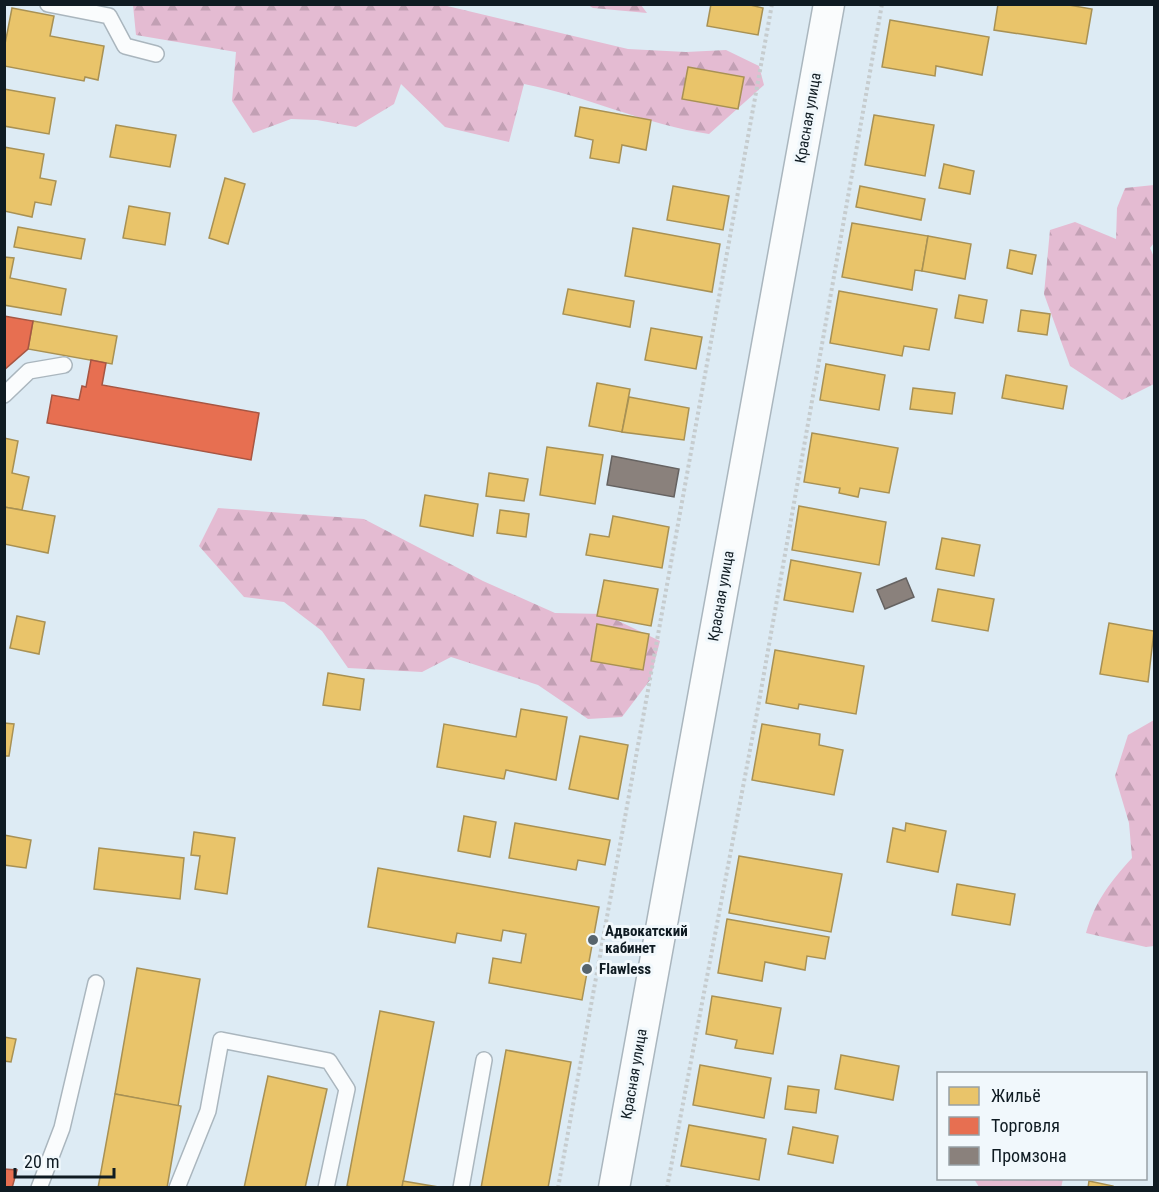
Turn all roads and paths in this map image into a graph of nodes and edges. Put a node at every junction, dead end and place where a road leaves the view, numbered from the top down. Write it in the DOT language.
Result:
graph roads {
  1 [pos="48,4"];
  2 [pos="772,4"];
  3 [pos="882,4"];
  4 [pos="825,5"];
  5 [pos="113,10"];
  6 [pos="156,54"];
  7 [pos="64,365"];
  8 [pos="4,395"];
  9 [pos="96,983"];
  10 [pos="484,1060"];
  11 [pos="39,1188"];
  12 [pos="177,1188"];
  13 [pos="326,1188"];
  14 [pos="461,1188"];
  15 [pos="558,1188"];
  16 [pos="614,1188"];
  17 [pos="667,1188"];
  1 -- 5 [label="lane"];
  2 -- 15 [label="path"];
  3 -- 17 [label="path"];
  4 -- 16 [label="street, Красная улица"];
  5 -- 6 [label="lane"];
  7 -- 8 [label="lane"];
  9 -- 11 [label="lane"];
  10 -- 14 [label="lane"];
  12 -- 13 [label="lane"];
}
